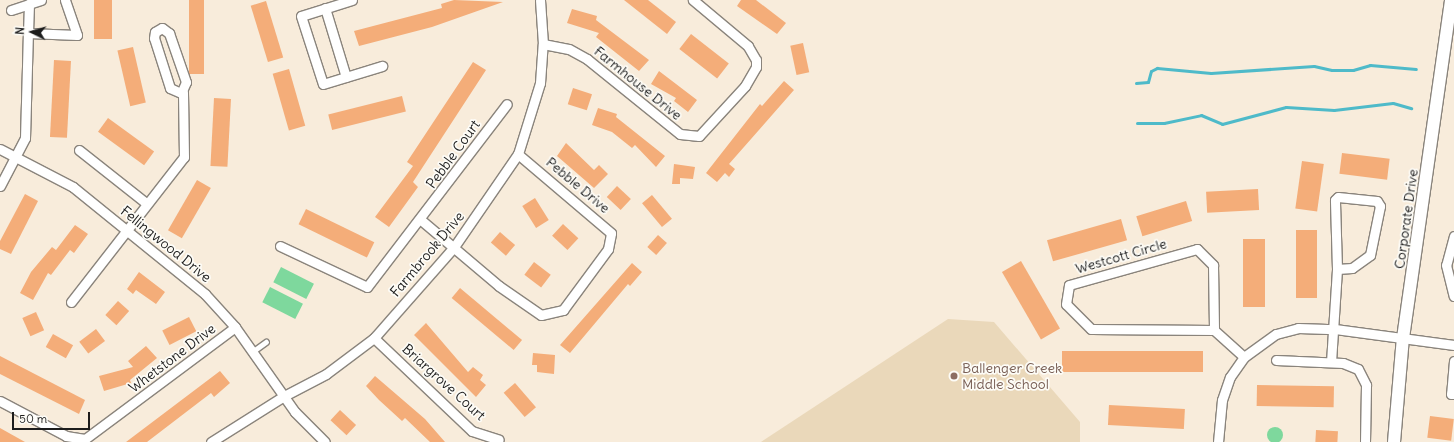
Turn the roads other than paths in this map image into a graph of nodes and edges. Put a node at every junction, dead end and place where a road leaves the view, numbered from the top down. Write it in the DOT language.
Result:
graph roads {
  1 [pos="41,0"];
  2 [pos="66,0"];
  3 [pos="352,0"];
  4 [pos="540,0"];
  5 [pos="693,0"];
  6 [pos="1451,0"];
  7 [pos="29,4"];
  8 [pos="325,8"];
  9 [pos="10,10"];
  10 [pos="28,33"];
  11 [pos="543,44"];
  12 [pos="382,66"];
  13 [pos="346,77"];
  14 [pos="184,92"];
  15 [pos="507,104"];
  16 [pos="0,149"];
  17 [pos="79,150"];
  18 [pos="518,154"];
  19 [pos="16,156"];
  20 [pos="0,186"];
  21 [pos="146,203"];
  22 [pos="421,220"];
  23 [pos="126,230"];
  24 [pos="1454,236"];
  25 [pos="280,246"];
  26 [pos="454,247"];
  27 [pos="1337,269"];
  28 [pos="1454,296"];
  29 [pos="71,302"];
  30 [pos="235,327"];
  31 [pos="1335,329"];
  32 [pos="1214,330"];
  33 [pos="374,338"];
  34 [pos="1403,338"];
  35 [pos="266,342"];
  36 [pos="1454,345"];
  37 [pos="252,352"];
  38 [pos="1244,357"];
  39 [pos="1276,360"];
  40 [pos="1454,361"];
  41 [pos="1331,362"];
  42 [pos="1454,394"];
  43 [pos="284,396"];
  44 [pos="0,400"];
  45 [pos="499,440"];
  46 [pos="211,442"];
  47 [pos="325,442"];
  48 [pos="1218,442"];
  49 [pos="1365,442"];
  50 [pos="1394,442"];
  1 -- 7 [label="street"];
  2 -- 10 [label="street"];
  3 -- 8 [label="street"];
  4 -- 11 [label="street, Farmbrook Drive"];
  5 -- 11 [label="street, Farmhouse Drive"];
  6 -- 34 [label="street, Corporate Drive"];
  7 -- 9 [label="street"];
  7 -- 10 [label="street"];
  8 -- 13 [label="street"];
  8 -- 13 [label="street"];
  10 -- 19 [label="street"];
  11 -- 18 [label="street, Farmbrook Drive"];
  12 -- 13 [label="street"];
  14 -- 14 [label="street"];
  14 -- 21 [label="street"];
  15 -- 22 [label="street, Pebble Court"];
  16 -- 19 [label="street, Fellingwood Drive"];
  17 -- 21 [label="street"];
  18 -- 26 [label="street, Farmbrook Drive"];
  18 -- 26 [label="street, Pebble Drive"];
  19 -- 20 [label="street"];
  19 -- 23 [label="street, Fellingwood Drive"];
  21 -- 23 [label="street"];
  22 -- 25 [label="street, Pebble Court"];
  22 -- 26 [label="street"];
  23 -- 29 [label="street"];
  23 -- 30 [label="street, Fellingwood Drive"];
  24 -- 28 [label="street"];
  26 -- 33 [label="street, Farmbrook Drive"];
  27 -- 27 [label="street"];
  27 -- 31 [label="street"];
  30 -- 37 [label="street, Fellingwood Drive"];
  30 -- 44 [label="street, Whetstone Drive"];
  31 -- 34 [label="street"];
  31 -- 38 [label="street"];
  31 -- 41 [label="street"];
  32 -- 32 [label="street, Westcott Circle"];
  32 -- 38 [label="street"];
  33 -- 43 [label="street, Farmbrook Drive"];
  33 -- 45 [label="street, Briargrove Court"];
  34 -- 36 [label="street"];
  34 -- 50 [label="street, Corporate Drive"];
  35 -- 37 [label="lane"];
  37 -- 43 [label="street, Fellingwood Drive"];
  38 -- 48 [label="street"];
  39 -- 41 [label="street"];
  40 -- 42 [label="street"];
  41 -- 49 [label="street"];
  43 -- 46 [label="street, Farmbrook Drive"];
  43 -- 47 [label="street, Fellingwood Drive"];
}
